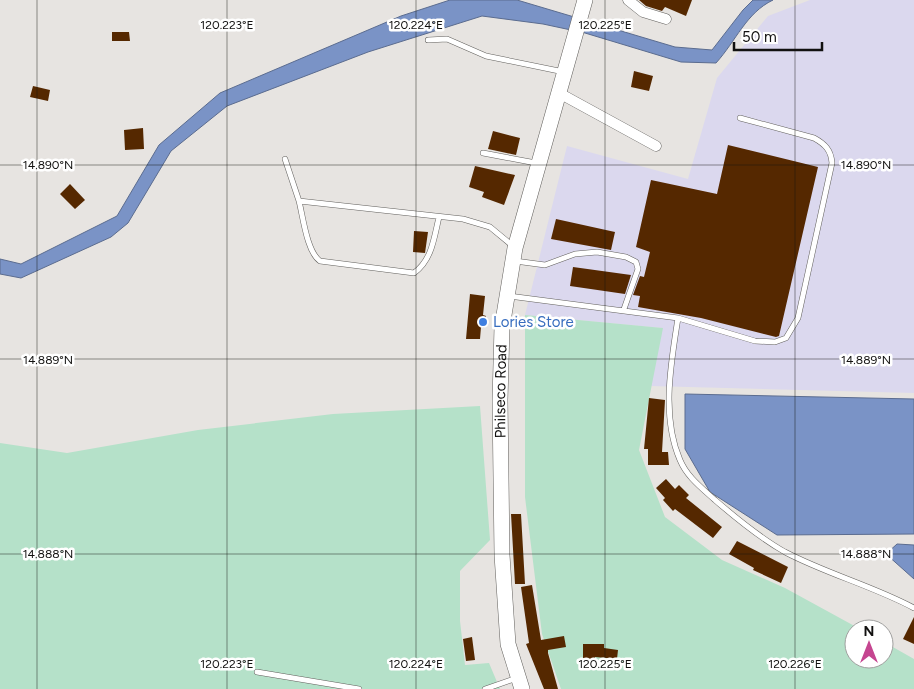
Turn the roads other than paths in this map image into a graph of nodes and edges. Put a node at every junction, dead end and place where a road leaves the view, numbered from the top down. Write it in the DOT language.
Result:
graph roads {
  1 [pos="628,0"];
  2 [pos="584,2"];
  3 [pos="666,19"];
  4 [pos="428,40"];
  5 [pos="564,72"];
  6 [pos="559,93"];
  7 [pos="740,118"];
  8 [pos="656,146"];
  9 [pos="483,153"];
  10 [pos="285,159"];
  11 [pos="539,164"];
  12 [pos="299,201"];
  13 [pos="439,217"];
  14 [pos="514,254"];
  15 [pos="506,296"];
  16 [pos="624,309"];
  17 [pos="678,318"];
  18 [pos="914,608"];
  19 [pos="257,672"];
  20 [pos="520,683"];
  21 [pos="360,689"];
  22 [pos="485,689"];
  1 -- 3 [label="street"];
  2 -- 5 [label="street, Philseco Road"];
  4 -- 5 [label="lane"];
  5 -- 6 [label="street, Philseco Road"];
  6 -- 8 [label="street"];
  6 -- 11 [label="street, Philseco Road"];
  7 -- 17 [label="lane"];
  9 -- 11 [label="lane"];
  10 -- 12 [label="lane"];
  11 -- 14 [label="street, Philseco Road"];
  12 -- 13 [label="lane"];
  12 -- 13 [label="lane"];
  13 -- 14 [label="lane"];
  14 -- 15 [label="street, Philseco Road"];
  14 -- 16 [label="lane"];
  15 -- 16 [label="lane"];
  15 -- 20 [label="street, Philseco Road"];
  16 -- 17 [label="lane"];
  17 -- 18 [label="lane"];
  19 -- 21 [label="lane"];
  20 -- 22 [label="lane"];
}
